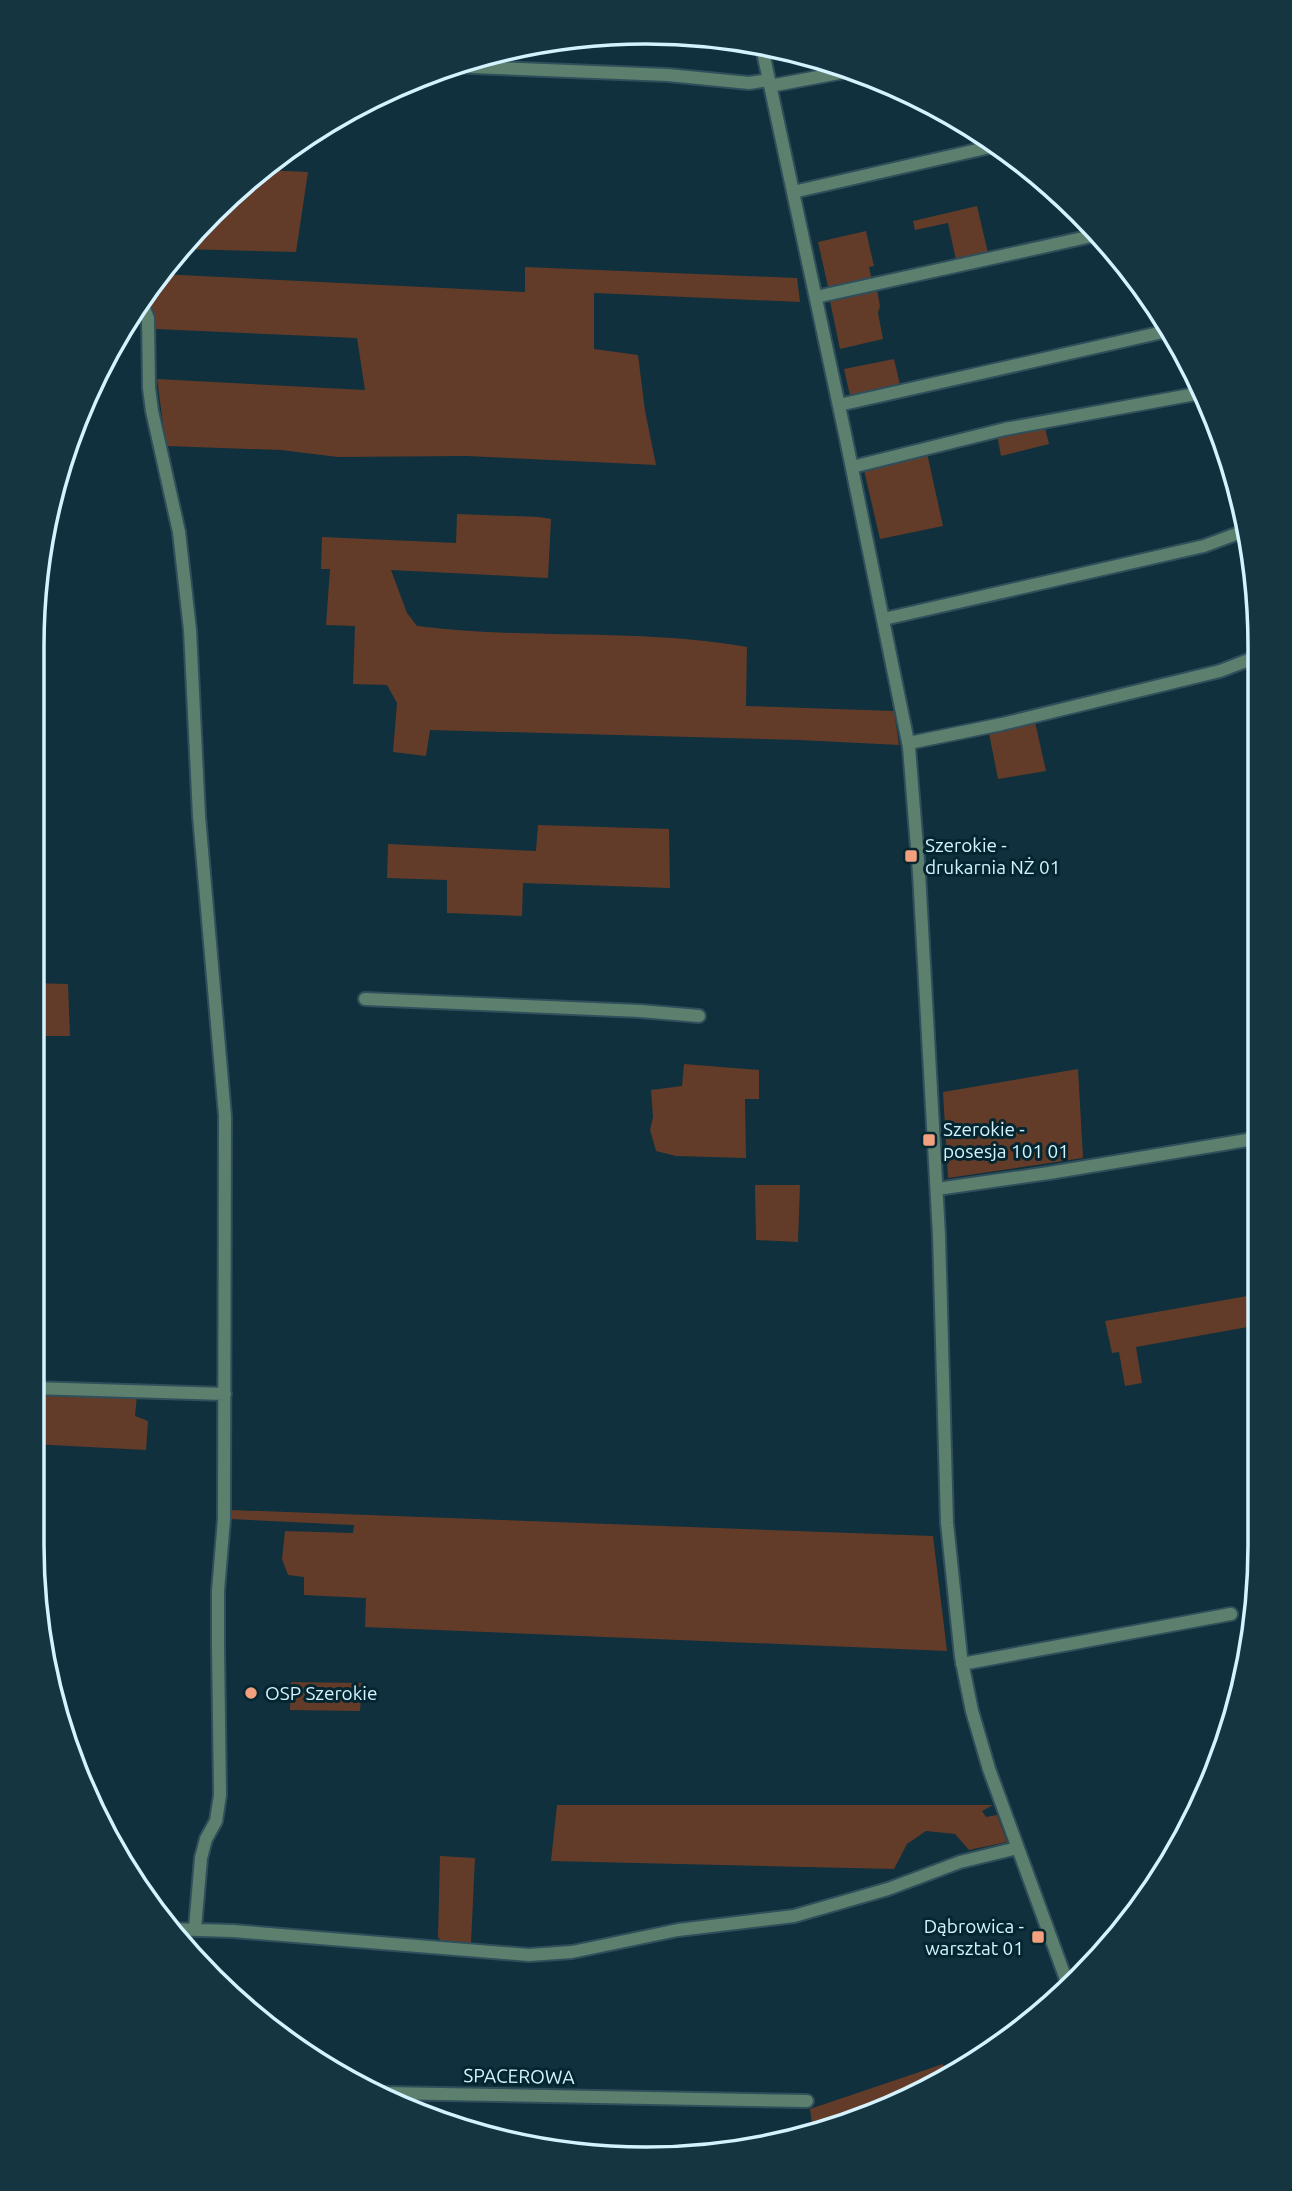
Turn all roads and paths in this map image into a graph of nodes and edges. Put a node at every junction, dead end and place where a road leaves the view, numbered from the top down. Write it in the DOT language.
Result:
graph roads {
  1 [pos="764,55"];
  2 [pos="480,67"];
  3 [pos="832,74"];
  4 [pos="770,83"];
  5 [pos="985,148"];
  6 [pos="793,192"];
  7 [pos="1088,237"];
  8 [pos="816,297"];
  9 [pos="145,311"];
  10 [pos="1160,333"];
  11 [pos="1192,394"];
  12 [pos="839,405"];
  13 [pos="852,467"];
  14 [pos="1238,533"];
  15 [pos="884,619"];
  16 [pos="1248,660"];
  17 [pos="909,743"];
  18 [pos="365,999"];
  19 [pos="699,1016"];
  20 [pos="1248,1140"];
  21 [pos="937,1189"];
  22 [pos="44,1388"];
  23 [pos="225,1394"];
  24 [pos="1231,1614"];
  25 [pos="962,1664"];
  26 [pos="1017,1848"];
  27 [pos="195,1928"];
  28 [pos="182,1929"];
  29 [pos="1065,1977"];
  30 [pos="398,2093"];
  31 [pos="807,2101"];
  1 -- 4 [label="street"];
  2 -- 4 [label="street"];
  3 -- 4 [label="street"];
  4 -- 6 [label="street"];
  5 -- 6 [label="street"];
  6 -- 8 [label="street"];
  7 -- 8 [label="street"];
  8 -- 12 [label="street"];
  9 -- 23 [label="street"];
  10 -- 12 [label="street"];
  11 -- 13 [label="street"];
  12 -- 13 [label="street"];
  13 -- 15 [label="street"];
  14 -- 15 [label="street"];
  15 -- 17 [label="street"];
  16 -- 17 [label="street"];
  17 -- 21 [label="street"];
  18 -- 19 [label="street"];
  20 -- 21 [label="street"];
  21 -- 25 [label="street"];
  22 -- 23 [label="street"];
  23 -- 27 [label="street"];
  24 -- 25 [label="street"];
  25 -- 26 [label="street"];
  26 -- 27 [label="street"];
  26 -- 29 [label="street"];
  27 -- 28 [label="street"];
  30 -- 31 [label="street, SPACEROWA"];
}
